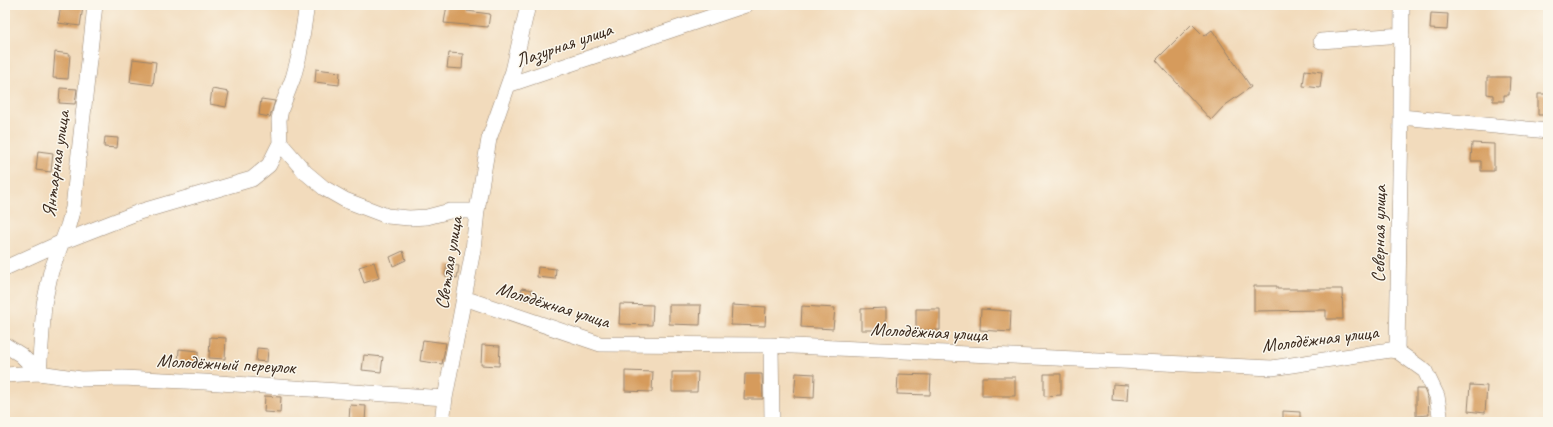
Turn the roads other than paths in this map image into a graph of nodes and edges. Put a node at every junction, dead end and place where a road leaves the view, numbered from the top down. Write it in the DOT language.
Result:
graph roads {
  1 [pos="95,5"];
  2 [pos="307,5"];
  3 [pos="528,5"];
  4 [pos="746,5"];
  5 [pos="1402,5"];
  6 [pos="1402,35"];
  7 [pos="1321,41"];
  8 [pos="508,85"];
  9 [pos="1401,117"];
  10 [pos="1548,131"];
  11 [pos="280,143"];
  12 [pos="478,210"];
  13 [pos="62,242"];
  14 [pos="5,268"];
  15 [pos="464,298"];
  16 [pos="5,345"];
  17 [pos="771,345"];
  18 [pos="1397,352"];
  19 [pos="39,373"];
  20 [pos="5,375"];
  21 [pos="445,398"];
  22 [pos="442,422"];
  23 [pos="772,422"];
  24 [pos="1441,422"];
  1 -- 13 [label="street, Янтарная улица"];
  2 -- 11 [label="street"];
  3 -- 8 [label="street"];
  4 -- 8 [label="street, Лазурная улица"];
  5 -- 6 [label="street, Северная улица"];
  6 -- 7 [label="street"];
  6 -- 9 [label="street, Северная улица"];
  8 -- 12 [label="street"];
  9 -- 10 [label="street"];
  9 -- 18 [label="street, Северная улица"];
  11 -- 12 [label="street, Светлая улица"];
  11 -- 13 [label="street"];
  12 -- 15 [label="street, Светлая улица"];
  13 -- 14 [label="street"];
  13 -- 19 [label="street, Янтарная улица"];
  15 -- 17 [label="street, Молодёжная улица"];
  15 -- 21 [label="street, Светлая улица"];
  16 -- 19 [label="street"];
  17 -- 18 [label="street, Молодёжная улица"];
  17 -- 23 [label="street"];
  18 -- 24 [label="street"];
  19 -- 20 [label="street, Молодёжный переулок"];
  19 -- 21 [label="street, Молодёжный переулок"];
  21 -- 22 [label="street, Светлая улица"];
}
